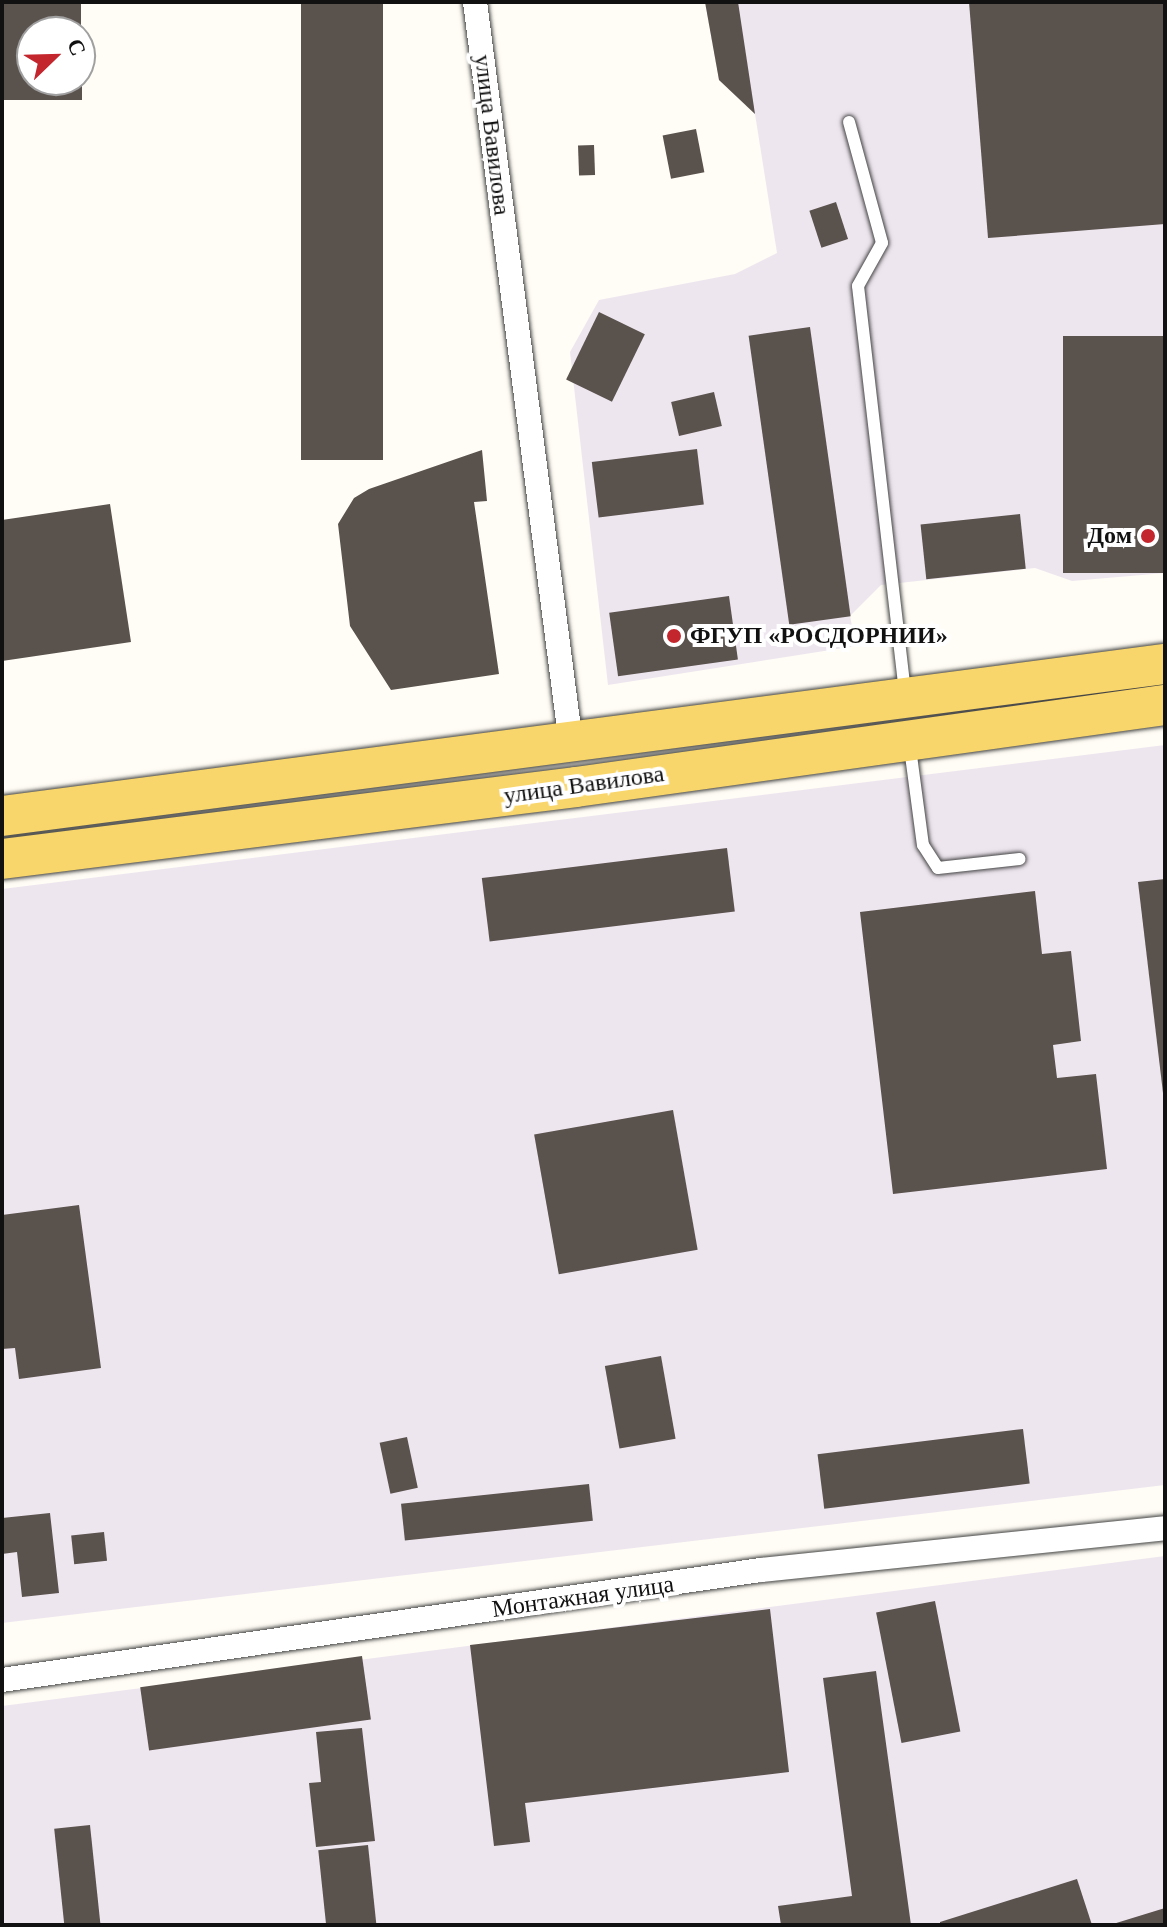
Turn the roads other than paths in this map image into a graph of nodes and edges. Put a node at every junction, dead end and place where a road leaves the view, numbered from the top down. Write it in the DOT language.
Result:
graph roads {
  1 [pos="475,2"];
  2 [pos="849,122"];
  3 [pos="1165,664"];
  4 [pos="906,699"];
  5 [pos="1165,705"];
  6 [pos="909,740"];
  7 [pos="571,744"];
  8 [pos="2,816"];
  9 [pos="2,859"];
  10 [pos="1020,859"];
  11 [pos="1165,1528"];
  12 [pos="2,1680"];
  1 -- 7 [label="street, улица Вавилова"];
  2 -- 4 [label="lane"];
  3 -- 4 [label="main road, улица Вавилова"];
  4 -- 7 [label="main road, улица Вавилова"];
  5 -- 6 [label="main road, улица Вавилова"];
  6 -- 9 [label="main road, улица Вавилова"];
  6 -- 10 [label="lane"];
  7 -- 8 [label="main road, улица Вавилова"];
  11 -- 12 [label="street, Монтажная улица"];
}
